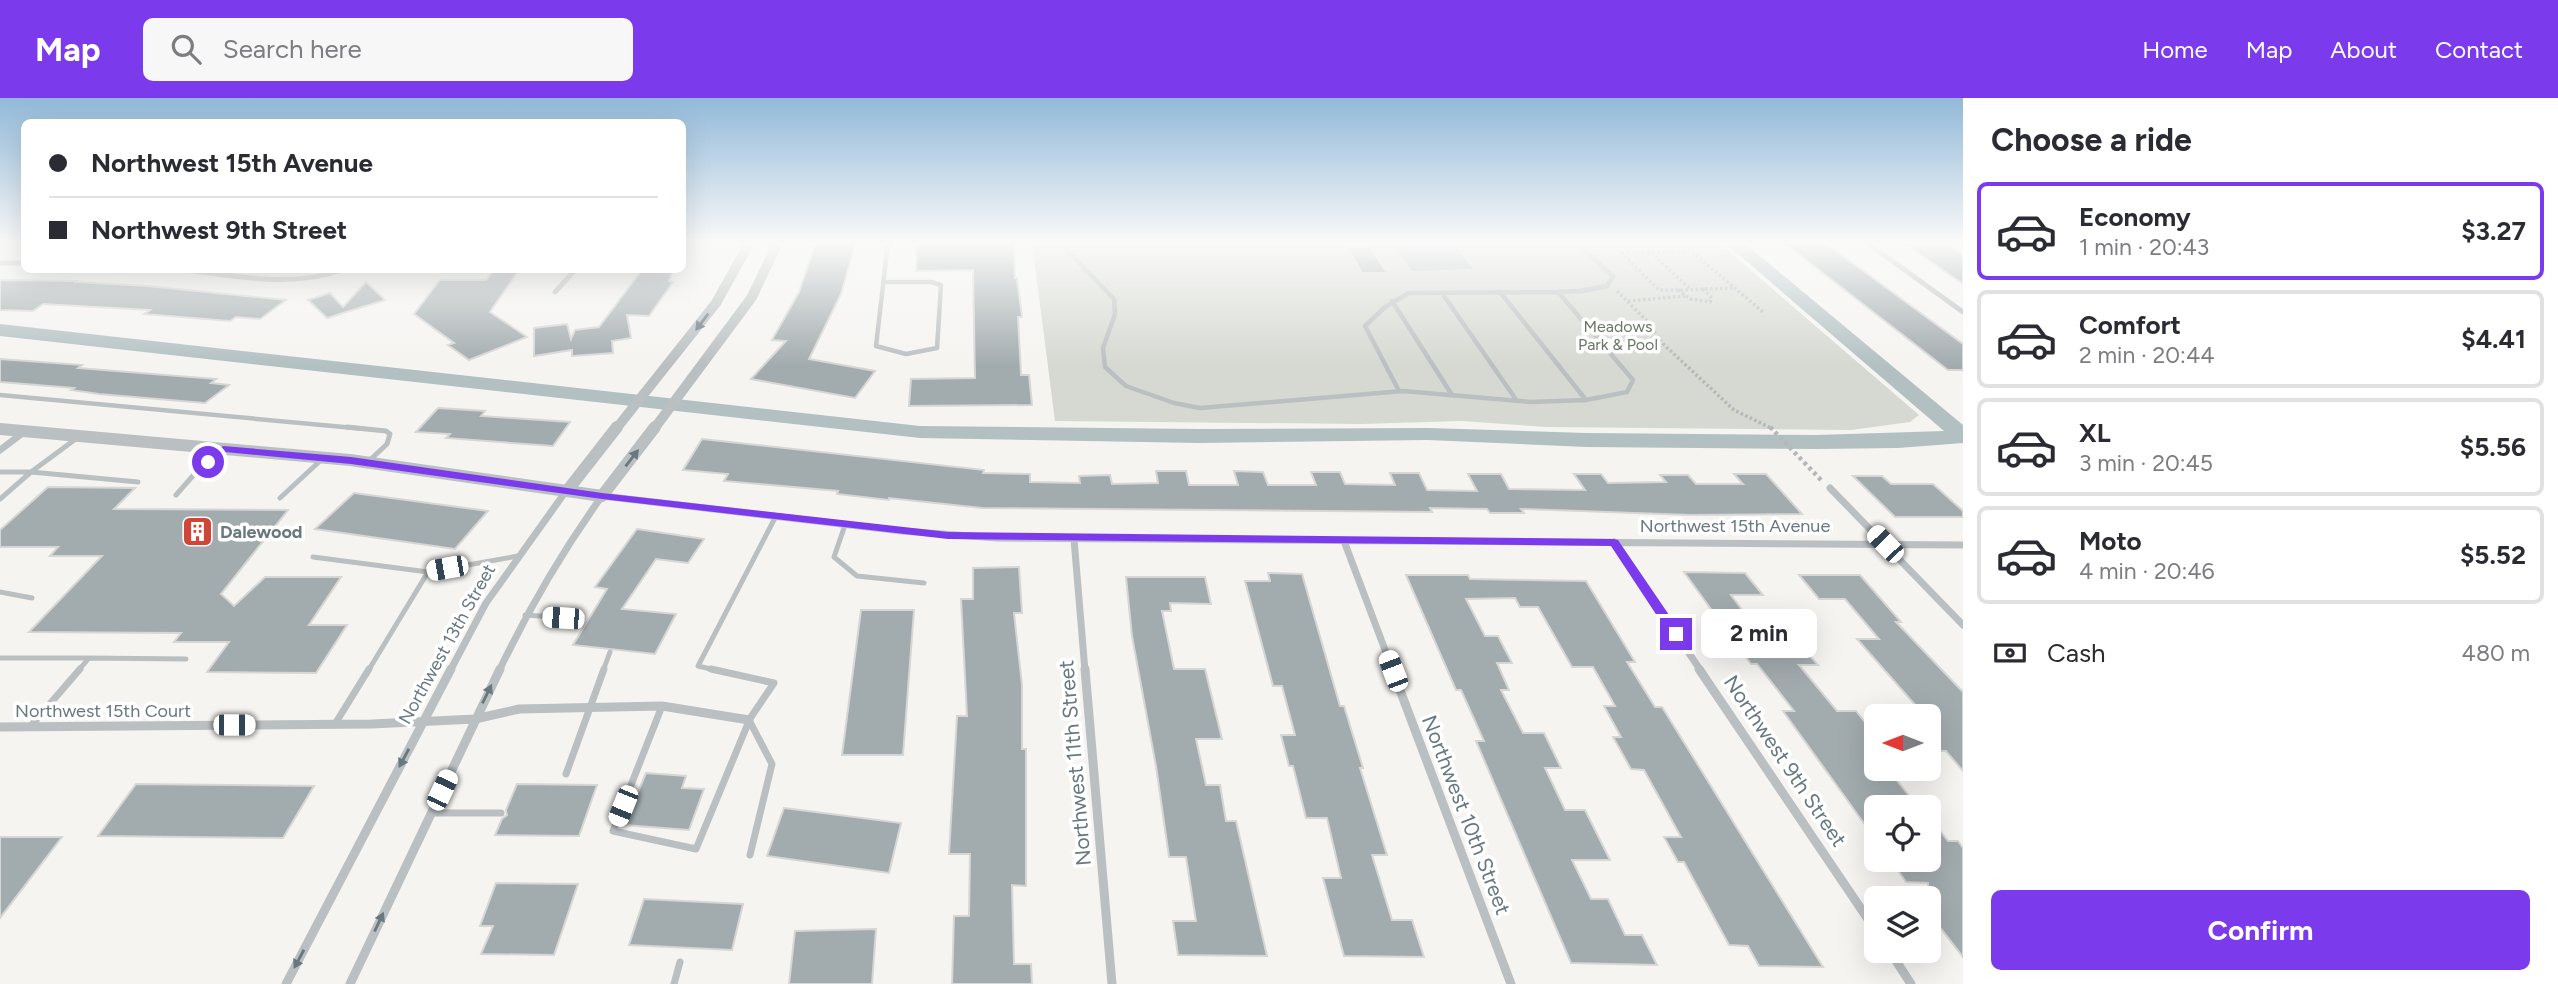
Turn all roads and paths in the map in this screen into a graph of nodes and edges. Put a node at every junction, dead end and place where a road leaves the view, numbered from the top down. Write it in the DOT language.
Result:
graph roads {
  1 [pos="563,283"];
  2 [pos="727,283"];
  3 [pos="758,283"];
  4 [pos="884,283"];
  5 [pos="935,283"];
  6 [pos="1099,283"];
  7 [pos="1652,283"];
  8 [pos="1685,283"];
  9 [pos="1730,283"];
  10 [pos="1923,283"];
  11 [pos="1607,285"];
  12 [pos="1735,288"];
  13 [pos="1691,289"];
  14 [pos="1703,289"];
  15 [pos="1678,290"];
  16 [pos="1581,291"];
  17 [pos="555,292"];
  18 [pos="1500,292"];
  19 [pos="1558,292"];
  20 [pos="1442,293"];
  21 [pos="1685,296"];
  22 [pos="1392,301"];
  23 [pos="1627,301"];
  24 [pos="1963,312"];
  25 [pos="1764,313"];
  26 [pos="1399,391"];
  27 [pos="0,395"];
  28 [pos="1452,395"];
  29 [pos="1586,400"];
  30 [pos="1517,401"];
  31 [pos="0,429"];
  32 [pos="24,432"];
  33 [pos="79,436"];
  34 [pos="223,449"];
  35 [pos="0,450"];
  36 [pos="324,458"];
  37 [pos="367,463"];
  38 [pos="0,472"];
  39 [pos="31,472"];
  40 [pos="138,482"];
  41 [pos="1830,488"];
  42 [pos="567,491"];
  43 [pos="176,495"];
  44 [pos="602,496"];
  45 [pos="280,498"];
  46 [pos="0,499"];
  47 [pos="776,516"];
  48 [pos="845,524"];
  49 [pos="1074,539"];
  50 [pos="1344,541"];
  51 [pos="1614,542"];
  52 [pos="1885,544"];
  53 [pos="1963,545"];
  54 [pos="313,556"];
  55 [pos="518,556"];
  56 [pos="428,572"];
  57 [pos="924,583"];
  58 [pos="0,592"];
  59 [pos="32,597"];
  60 [pos="525,615"];
  61 [pos="582,619"];
  62 [pos="1963,625"];
  63 [pos="610,652"];
  64 [pos="0,658"];
  65 [pos="89,658"];
  66 [pos="186,659"];
  67 [pos="662,706"];
  68 [pos="589,708"];
  69 [pos="475,719"];
  70 [pos="749,720"];
  71 [pos="423,722"];
  72 [pos="335,724"];
  73 [pos="0,727"];
  74 [pos="30,727"];
  75 [pos="566,774"];
  76 [pos="431,813"];
  77 [pos="501,813"];
  78 [pos="750,855"];
  79 [pos="1864,914"];
  80 [pos="680,962"];
  81 [pos="1897,963"];
  82 [pos="286,984"];
  83 [pos="350,984"];
  84 [pos="674,984"];
  85 [pos="1112,984"];
  86 [pos="1511,984"];
  87 [pos="1911,984"];
  1 -- 17 [label="street"];
  2 -- 42 [label="street, Northwest 13th Street, one-way"];
  44 -- 3 [label="street, one-way"];
  4 -- 5 [label="lane"];
  6 -- 26 [label="lane"];
  7 -- 15 [label="path"];
  8 -- 13 [label="path"];
  9 -- 12 [label="path"];
  10 -- 24 [label="street"];
  11 -- 16 [label="street"];
  11 -- 23 [label="path"];
  12 -- 14 [label="path"];
  12 -- 25 [label="path"];
  13 -- 14 [label="path"];
  13 -- 15 [label="path"];
  14 -- 21 [label="path"];
  15 -- 21 [label="path"];
  16 -- 19 [label="lane"];
  18 -- 19 [label="lane"];
  18 -- 20 [label="lane"];
  18 -- 29 [label="lane"];
  19 -- 29 [label="lane"];
  20 -- 22 [label="lane"];
  20 -- 30 [label="lane"];
  21 -- 23 [label="path"];
  22 -- 26 [label="lane"];
  22 -- 28 [label="lane"];
  23 -- 41 [label="path"];
  26 -- 28 [label="lane"];
  27 -- 37 [label="lane"];
  28 -- 30 [label="lane"];
  29 -- 30 [label="lane"];
  31 -- 32 [label="street, Northwest 15th Avenue"];
  32 -- 33 [label="street, Northwest 15th Avenue"];
  32 -- 35 [label="street"];
  33 -- 34 [label="street, Northwest 15th Avenue"];
  33 -- 39 [label="lane"];
  34 -- 36 [label="street, Northwest 15th Avenue"];
  34 -- 43 [label="lane"];
  36 -- 37 [label="street, Northwest 15th Avenue"];
  36 -- 45 [label="lane"];
  37 -- 42 [label="street, Northwest 15th Avenue"];
  38 -- 39 [label="lane"];
  39 -- 40 [label="lane"];
  39 -- 46 [label="lane"];
  41 -- 52 [label="street"];
  42 -- 44 [label="street, Northwest 15th Avenue"];
  42 -- 55 [label="street, Northwest 13th Street"];
  44 -- 47 [label="street, Northwest 15th Avenue"];
  44 -- 60 [label="street"];
  47 -- 48 [label="street, Northwest 15th Avenue"];
  47 -- 70 [label="lane"];
  48 -- 49 [label="street, Northwest 15th Avenue"];
  48 -- 57 [label="lane"];
  49 -- 50 [label="street, Northwest 15th Avenue"];
  49 -- 85 [label="street, Northwest 11th Street"];
  50 -- 51 [label="street, Northwest 15th Avenue"];
  50 -- 86 [label="street, Northwest 10th Street"];
  51 -- 52 [label="street, Northwest 15th Avenue"];
  51 -- 79 [label="street, Northwest 9th Street"];
  52 -- 53 [label="street, Northwest 15th Avenue"];
  52 -- 62 [label="street"];
  54 -- 56 [label="lane"];
  55 -- 56 [label="lane"];
  55 -- 71 [label="street, Northwest 13th Street"];
  56 -- 72 [label="lane"];
  58 -- 59 [label="lane"];
  60 -- 61 [label="lane"];
  69 -- 60 [label="street, one-way"];
  63 -- 68 [label="lane"];
  64 -- 65 [label="lane"];
  65 -- 66 [label="lane"];
  65 -- 74 [label="lane"];
  67 -- 68 [label="street, Northwest 15th Court"];
  67 -- 70 [label="street, Northwest 15th Court"];
  67 -- 70 [label="lane"];
  68 -- 69 [label="street, Northwest 15th Court"];
  68 -- 75 [label="lane"];
  69 -- 71 [label="street, Northwest 15th Court"];
  69 -- 76 [label="street"];
  70 -- 78 [label="lane"];
  71 -- 72 [label="street, Northwest 15th Court"];
  71 -- 82 [label="street, Northwest 13th Street, one-way"];
  72 -- 74 [label="street, Northwest 15th Court"];
  73 -- 74 [label="street, Northwest 15th Court"];
  76 -- 77 [label="lane"];
  83 -- 76 [label="street, one-way"];
  80 -- 84 [label="lane"];
  81 -- 87 [label="street"];
}
